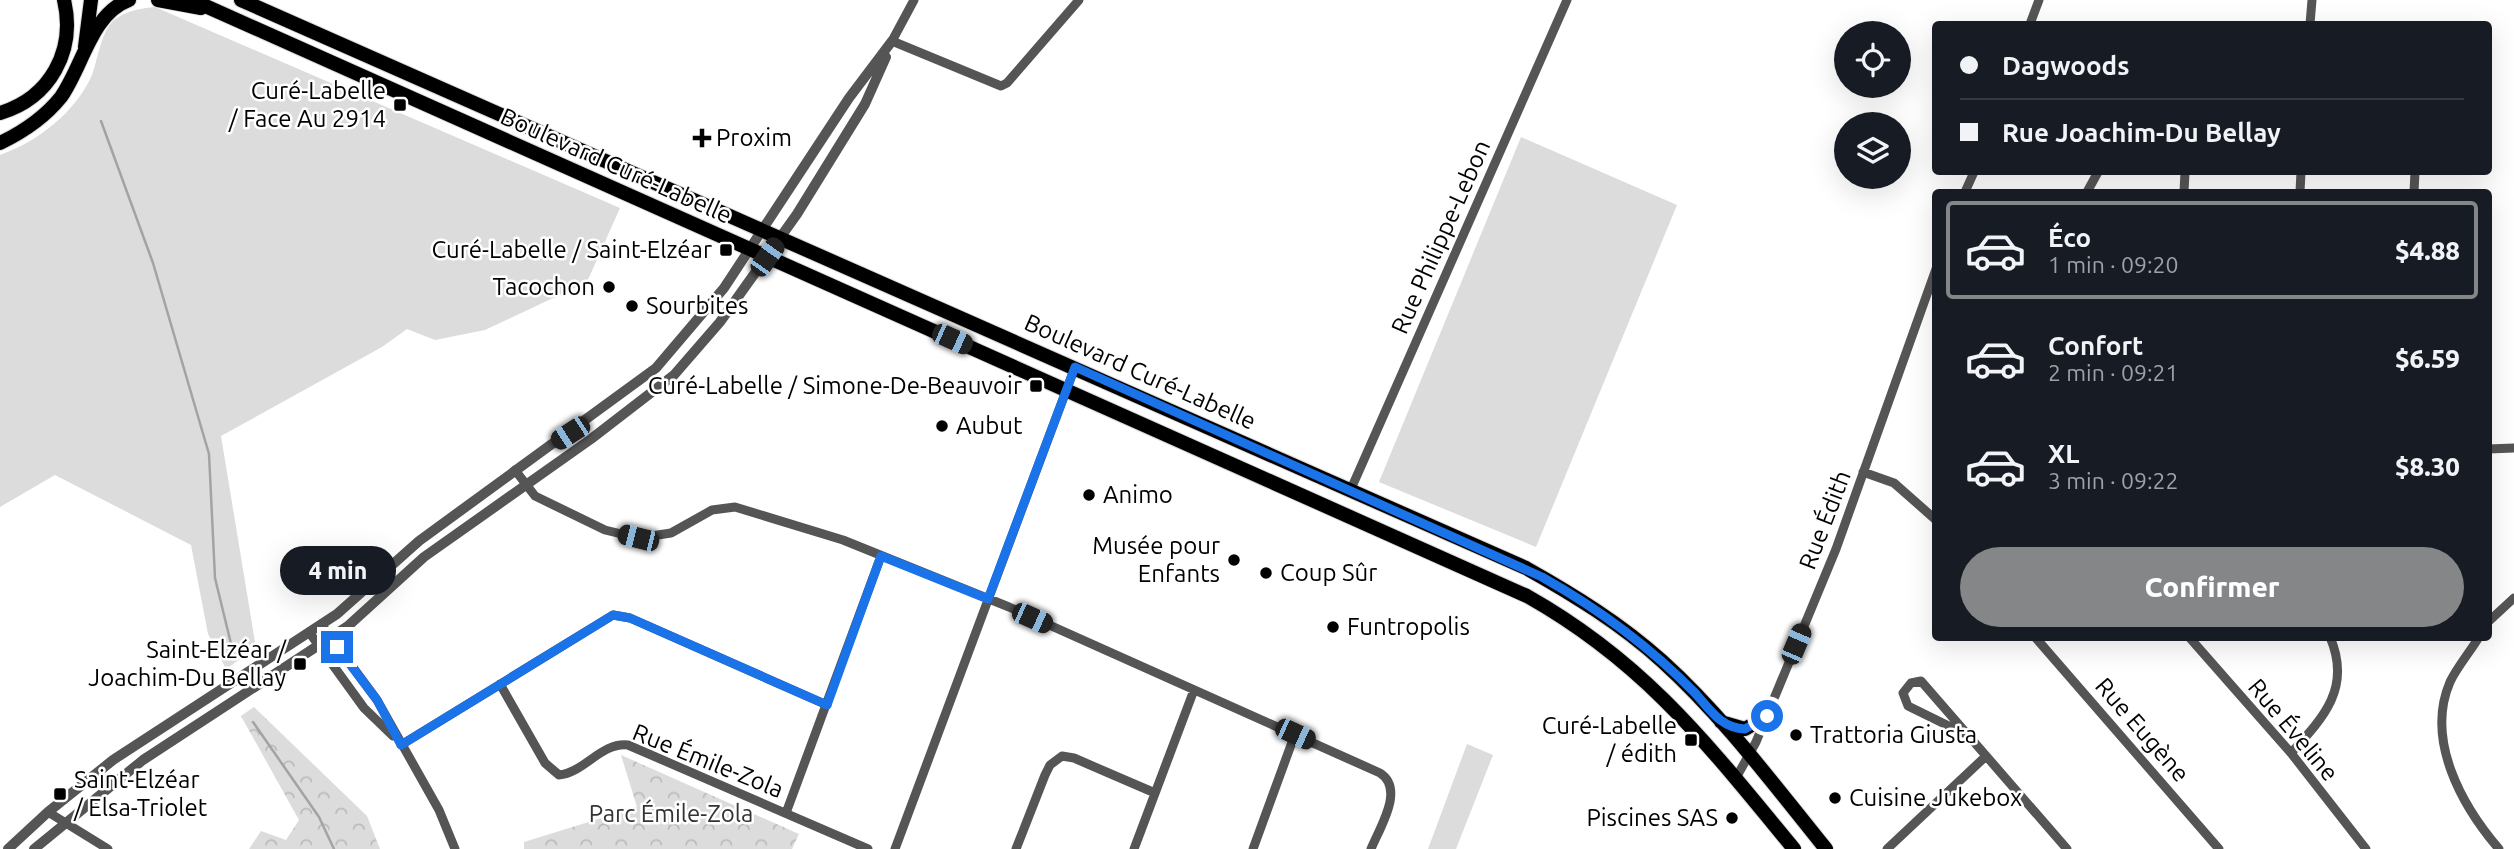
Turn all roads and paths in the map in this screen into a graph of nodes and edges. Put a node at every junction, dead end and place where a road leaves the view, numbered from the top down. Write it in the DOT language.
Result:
graph roads {
  1 [pos="64,0"];
  2 [pos="91,0"];
  3 [pos="129,0"];
  4 [pos="158,0"];
  5 [pos="192,0"];
  6 [pos="241,0"];
  7 [pos="914,0"];
  8 [pos="1079,0"];
  9 [pos="1567,0"];
  10 [pos="2039,0"];
  11 [pos="2312,0"];
  12 [pos="216,11"];
  13 [pos="2031,21"];
  14 [pos="2310,21"];
  15 [pos="892,41"];
  16 [pos="85,52"];
  17 [pos="0,113"];
  18 [pos="0,143"];
  19 [pos="765,230"];
  20 [pos="781,237"];
  21 [pos="751,251"];
  22 [pos="767,257"];
  23 [pos="1932,280"];
  24 [pos="1075,367"];
  25 [pos="1066,390"];
  26 [pos="2514,448"];
  27 [pos="2492,450"];
  28 [pos="515,470"];
  29 [pos="1863,472"];
  30 [pos="525,484"];
  31 [pos="1351,489"];
  32 [pos="1932,516"];
  33 [pos="881,556"];
  34 [pos="2514,598"];
  35 [pos="988,599"];
  36 [pos="2492,618"];
  37 [pos="321,624"];
  38 [pos="309,632"];
  39 [pos="330,638"];
  40 [pos="2038,641"];
  41 [pos="2192,641"];
  42 [pos="2332,641"];
  43 [pos="2476,641"];
  44 [pos="318,646"];
  45 [pos="500,684"];
  46 [pos="1194,690"];
  47 [pos="827,705"];
  48 [pos="1767,716"];
  49 [pos="1720,722"];
  50 [pos="1963,733"];
  51 [pos="1295,734"];
  52 [pos="401,745"];
  53 [pos="2291,754"];
  54 [pos="1749,755"];
  55 [pos="1985,757"];
  56 [pos="1736,778"];
  57 [pos="1154,793"];
  58 [pos="48,812"];
  59 [pos="786,813"];
  60 [pos="65,821"];
  61 [pos="8,849"];
  62 [pos="34,849"];
  63 [pos="108,849"];
  64 [pos="455,849"];
  65 [pos="868,849"];
  66 [pos="895,849"];
  67 [pos="1016,849"];
  68 [pos="1134,849"];
  69 [pos="1253,849"];
  70 [pos="1371,849"];
  71 [pos="1794,849"];
  72 [pos="1826,849"];
  73 [pos="1887,849"];
  74 [pos="2067,849"];
  75 [pos="2219,849"];
  76 [pos="2365,849"];
  77 [pos="2499,849"];
  1 -- 17 [label="main road"];
  2 -- 16 [label="main road"];
  3 -- 16 [label="main road"];
  4 -- 12 [label="main road"];
  5 -- 12 [label="main road, Boulevard Curé-Labelle"];
  6 -- 19 [label="main road, Boulevard Curé-Labelle"];
  7 -- 15 [label="street"];
  8 -- 15 [label="street"];
  9 -- 31 [label="street, Rue Philippe-Lebon"];
  10 -- 13 [label="street"];
  11 -- 14 [label="street"];
  12 -- 21 [label="main road, Boulevard Curé-Labelle"];
  15 -- 19 [label="street"];
  15 -- 20 [label="street"];
  16 -- 18 [label="main road"];
  19 -- 20 [label="main road, Boulevard Curé-Labelle"];
  19 -- 21 [label="street"];
  20 -- 22 [label="street"];
  20 -- 24 [label="main road, Boulevard Curé-Labelle"];
  21 -- 22 [label="main road, Boulevard Curé-Labelle"];
  21 -- 28 [label="street"];
  22 -- 25 [label="main road, Boulevard Curé-Labelle"];
  22 -- 30 [label="street"];
  23 -- 29 [label="street, Rue Édith"];
  24 -- 25 [label="street"];
  24 -- 31 [label="main road, Boulevard Curé-Labelle"];
  25 -- 35 [label="street"];
  25 -- 56 [label="main road, Boulevard Curé-Labelle"];
  26 -- 27 [label="street"];
  28 -- 30 [label="street"];
  28 -- 37 [label="street"];
  29 -- 32 [label="street"];
  29 -- 48 [label="street, Rue Édith"];
  30 -- 33 [label="street"];
  30 -- 39 [label="street"];
  31 -- 49 [label="main road, Boulevard Curé-Labelle"];
  33 -- 35 [label="street"];
  33 -- 47 [label="street"];
  34 -- 36 [label="street"];
  35 -- 46 [label="street"];
  35 -- 66 [label="street"];
  37 -- 38 [label="street"];
  37 -- 39 [label="street"];
  38 -- 44 [label="street"];
  38 -- 58 [label="street"];
  39 -- 44 [label="street"];
  39 -- 52 [label="street"];
  40 -- 75 [label="street, Rue Eugène"];
  41 -- 53 [label="street, Rue Éveline"];
  42 -- 53 [label="street"];
  43 -- 77 [label="street"];
  44 -- 52 [label="street"];
  44 -- 60 [label="street"];
  45 -- 47 [label="street"];
  45 -- 52 [label="street"];
  45 -- 59 [label="street, Rue Émile-Zola"];
  46 -- 51 [label="street"];
  46 -- 57 [label="street"];
  47 -- 59 [label="street"];
  48 -- 49 [label="main road"];
  48 -- 54 [label="street, Rue Édith"];
  49 -- 54 [label="main road, Boulevard Curé-Labelle"];
  50 -- 50 [label="street"];
  50 -- 55 [label="street"];
  51 -- 69 [label="street"];
  51 -- 70 [label="street"];
  52 -- 64 [label="street"];
  53 -- 76 [label="street, Rue Éveline"];
  54 -- 56 [label="street, Rue Édith"];
  54 -- 72 [label="main road, Boulevard Curé-Labelle"];
  55 -- 73 [label="street"];
  55 -- 74 [label="street"];
  56 -- 71 [label="main road, Boulevard Curé-Labelle"];
  57 -- 67 [label="street"];
  57 -- 68 [label="street"];
  58 -- 60 [label="street"];
  58 -- 61 [label="street"];
  59 -- 65 [label="street, Rue Émile-Zola"];
  60 -- 62 [label="street"];
  60 -- 63 [label="street"];
}
